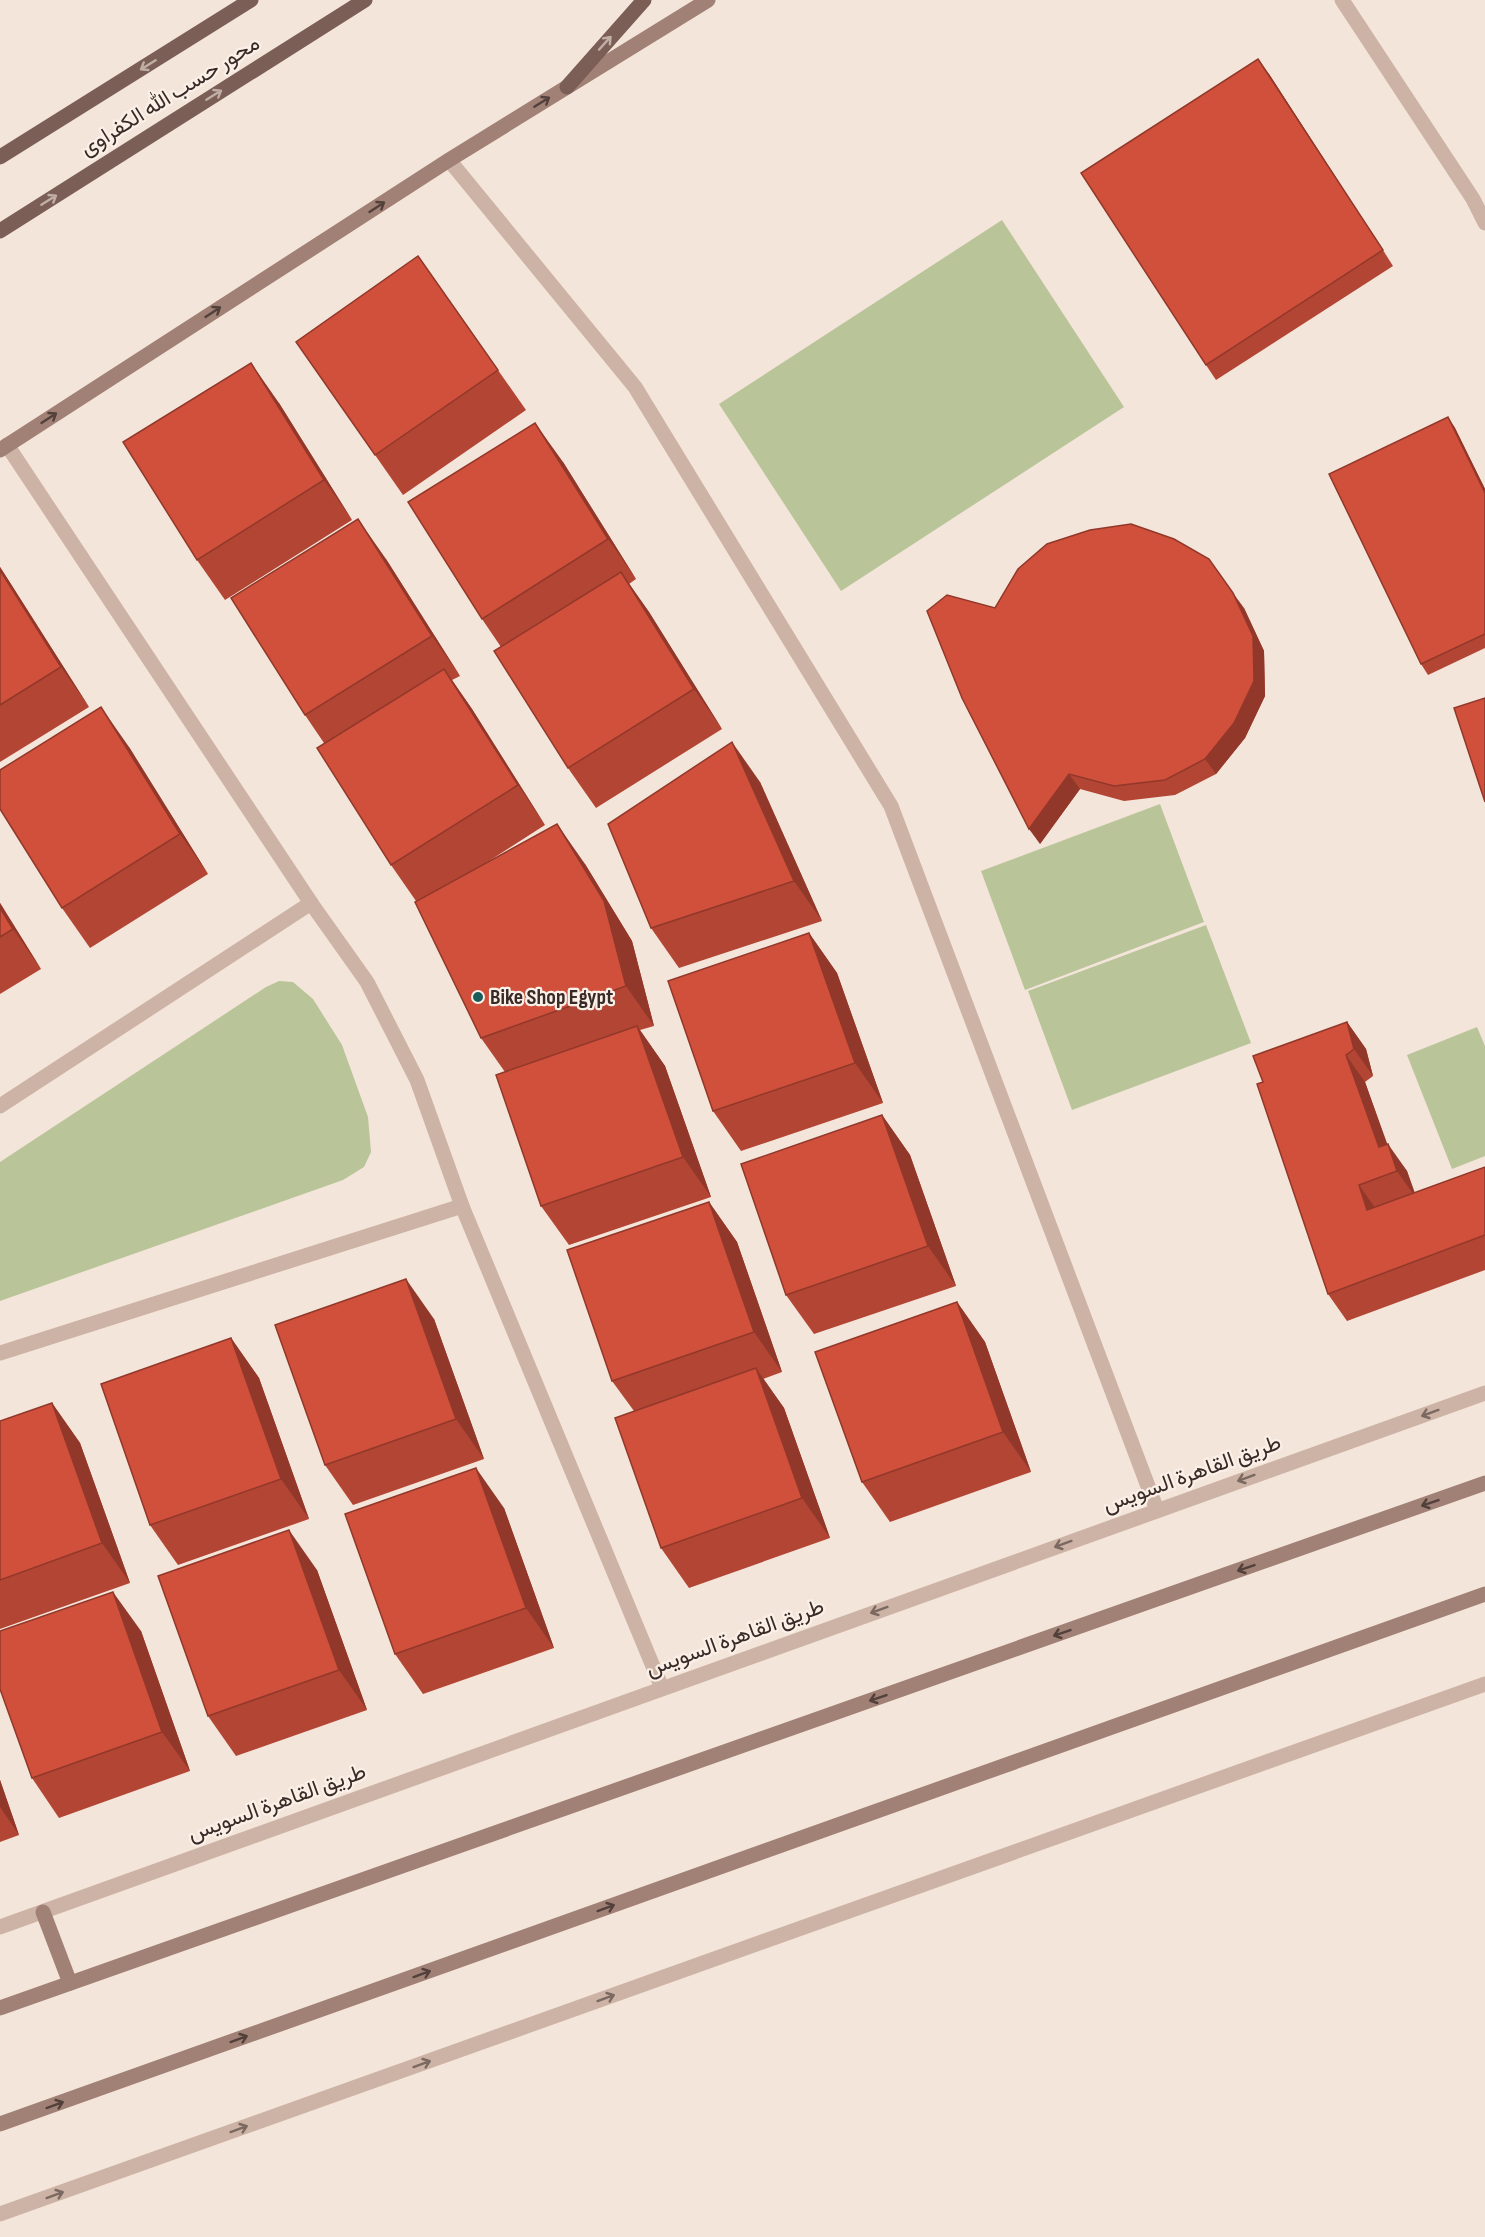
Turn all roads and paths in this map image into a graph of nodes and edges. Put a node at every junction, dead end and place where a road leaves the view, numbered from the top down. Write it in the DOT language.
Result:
graph roads {
  1 [pos="251,0"];
  2 [pos="365,0"];
  3 [pos="644,0"];
  4 [pos="708,0"];
  5 [pos="1342,0"];
  6 [pos="567,87"];
  7 [pos="0,158"];
  8 [pos="449,160"];
  9 [pos="1479,198"];
  10 [pos="1485,223"];
  11 [pos="0,231"];
  12 [pos="4,447"];
  13 [pos="311,903"];
  14 [pos="0,1106"];
  15 [pos="462,1206"];
  16 [pos="0,1353"];
  17 [pos="1485,1394"];
  18 [pos="1485,1483"];
  19 [pos="1157,1510"];
  20 [pos="1485,1594"];
  21 [pos="1485,1684"];
  22 [pos="662,1689"];
  23 [pos="43,1911"];
  24 [pos="0,1927"];
  25 [pos="70,1983"];
  26 [pos="0,2008"];
  27 [pos="0,2124"];
  28 [pos="0,2214"];
  1 -- 7 [label="main road, محور حسب الله الكفراوى, one-way"];
  11 -- 2 [label="main road, محور حسب الله الكفراوى, one-way"];
  6 -- 3 [label="main road, one-way"];
  4 -- 6 [label="main road"];
  5 -- 9 [label="street"];
  8 -- 6 [label="main road, one-way"];
  12 -- 8 [label="main road, one-way"];
  8 -- 19 [label="street"];
  9 -- 10 [label="street"];
  12 -- 13 [label="street"];
  13 -- 14 [label="street"];
  13 -- 15 [label="street"];
  15 -- 16 [label="street"];
  15 -- 22 [label="street"];
  17 -- 19 [label="street, طريق القاهرة السويس, one-way"];
  18 -- 25 [label="main road, one-way"];
  19 -- 22 [label="street, طريق القاهرة السويس, one-way"];
  27 -- 20 [label="main road, one-way"];
  28 -- 21 [label="street, one-way"];
  22 -- 23 [label="street, طريق القاهرة السويس"];
  23 -- 24 [label="street, طريق القاهرة السويس"];
  23 -- 25 [label="main road"];
  25 -- 26 [label="main road"];
}
